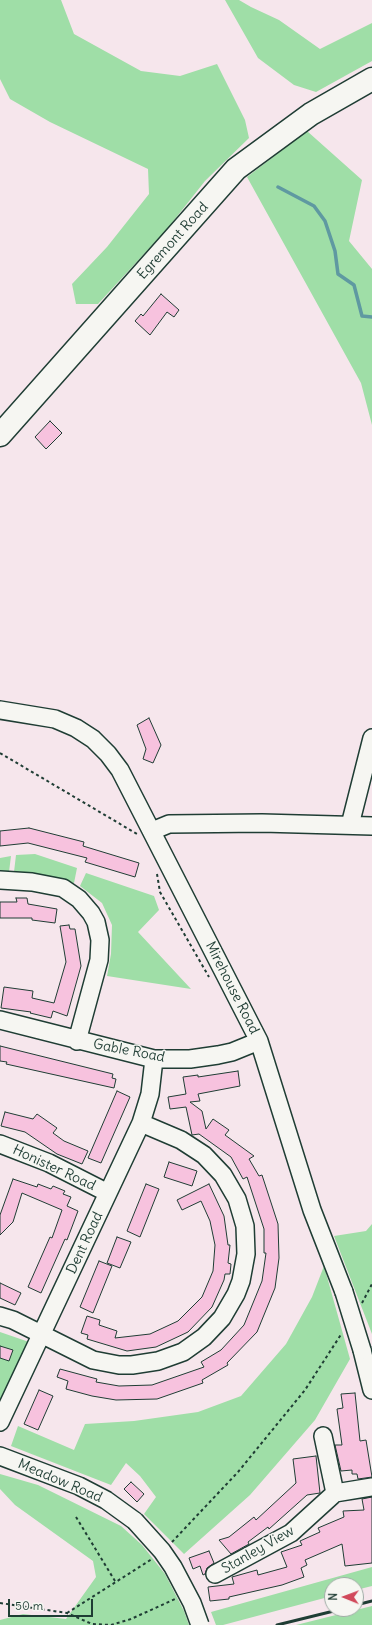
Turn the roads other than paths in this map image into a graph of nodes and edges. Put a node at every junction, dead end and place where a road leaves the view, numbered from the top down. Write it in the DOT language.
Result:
graph roads {
  1 [pos="372,79"];
  2 [pos="0,436"];
  3 [pos="0,710"];
  4 [pos="372,738"];
  5 [pos="350,825"];
  6 [pos="372,826"];
  7 [pos="147,834"];
  8 [pos="0,880"];
  9 [pos="0,1020"];
  10 [pos="77,1041"];
  11 [pos="259,1041"];
  12 [pos="154,1059"];
  13 [pos="141,1123"];
  14 [pos="1,1148"];
  15 [pos="108,1193"];
  16 [pos="0,1316"];
  17 [pos="41,1336"];
  18 [pos="372,1390"];
  19 [pos="0,1422"];
  20 [pos="323,1436"];
  21 [pos="0,1456"];
  22 [pos="372,1486"];
  23 [pos="335,1492"];
  24 [pos="215,1574"];
  25 [pos="200,1625"];
  1 -- 2 [label="highway, Egremont Road"];
  3 -- 7 [label="street, Mirehouse Road"];
  4 -- 5 [label="street"];
  5 -- 6 [label="street"];
  5 -- 7 [label="street"];
  7 -- 11 [label="street, Mirehouse Road"];
  8 -- 10 [label="street"];
  9 -- 10 [label="street, Gable Road"];
  10 -- 12 [label="street, Gable Road"];
  11 -- 12 [label="street, Gable Road"];
  11 -- 18 [label="street, Mirehouse Road, bridge"];
  12 -- 13 [label="street, Dent Road"];
  13 -- 15 [label="street, Dent Road"];
  13 -- 17 [label="street"];
  14 -- 15 [label="street, Honister Road"];
  15 -- 17 [label="street, Dent Road"];
  16 -- 17 [label="street"];
  17 -- 19 [label="street, Dent Road"];
  20 -- 23 [label="street"];
  21 -- 25 [label="street, Meadow Road, bridge"];
  22 -- 23 [label="street"];
  23 -- 24 [label="street, Stanley View"];
}
